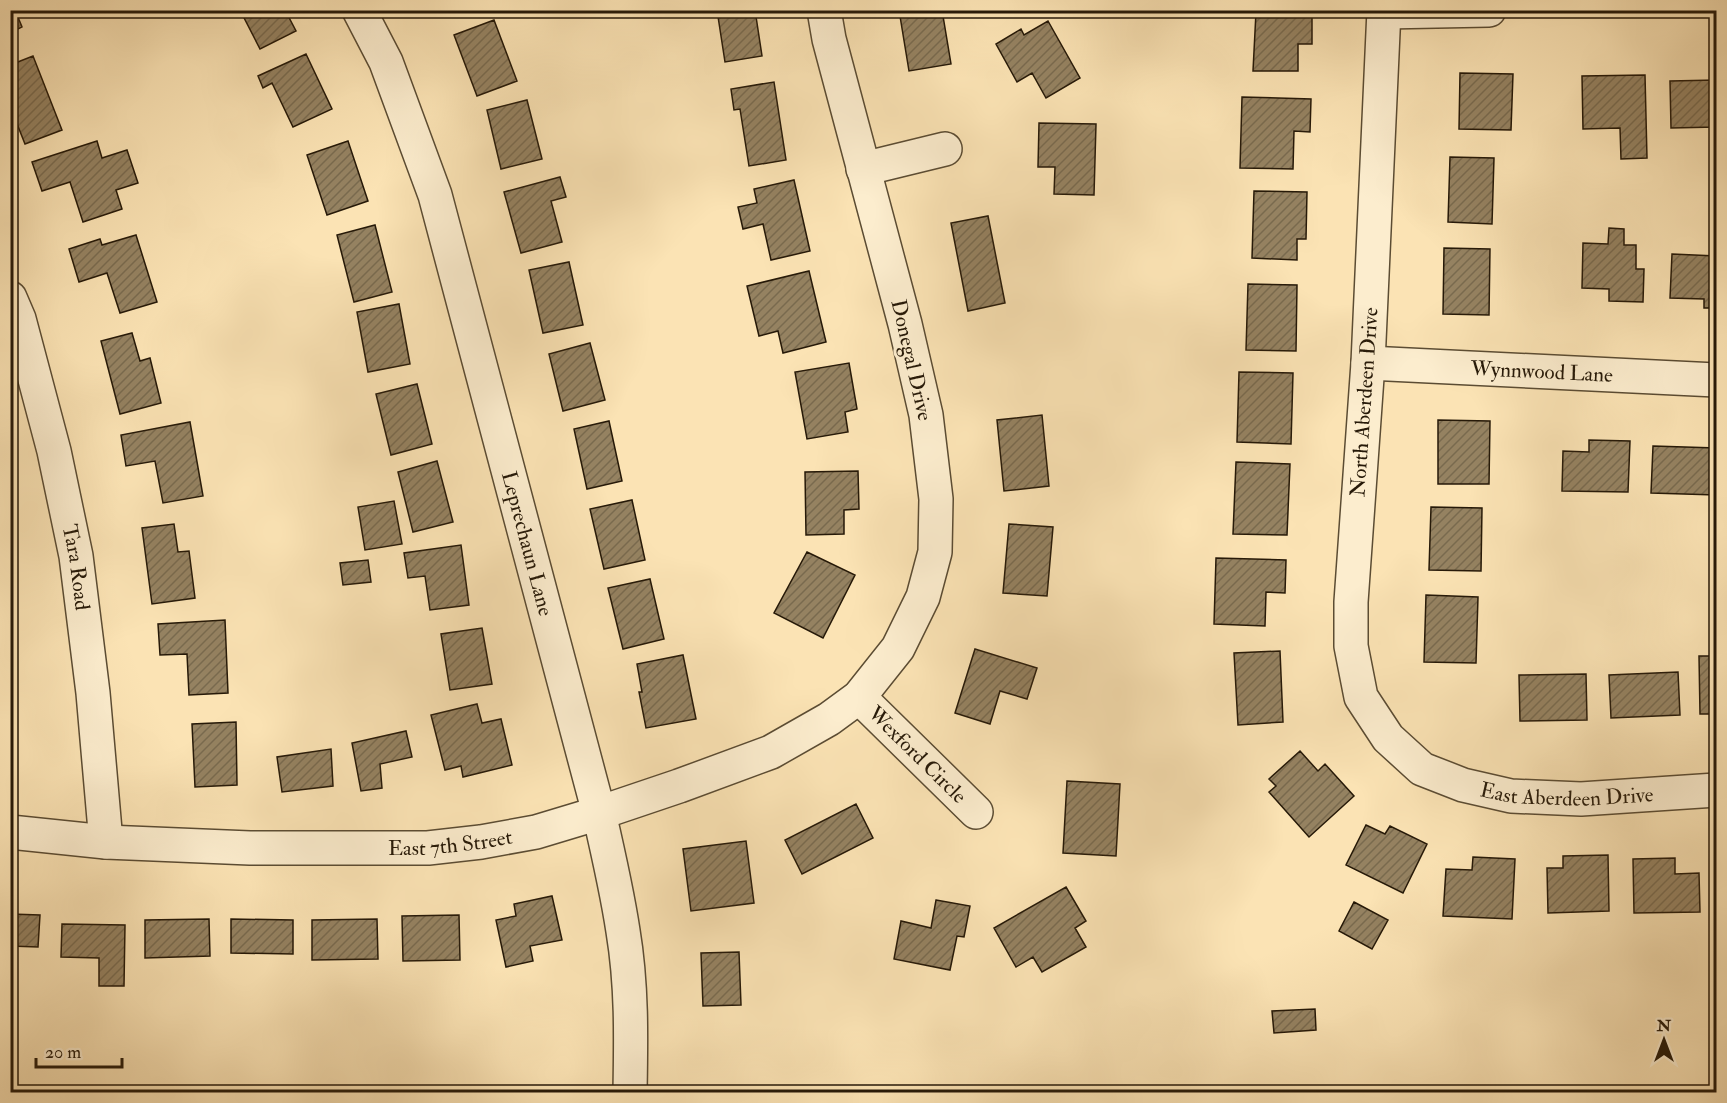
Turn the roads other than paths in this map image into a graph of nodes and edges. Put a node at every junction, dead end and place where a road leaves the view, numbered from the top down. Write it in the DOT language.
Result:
graph roads {
  1 [pos="359,10"];
  2 [pos="824,10"];
  3 [pos="1489,10"];
  4 [pos="1384,11"];
  5 [pos="945,149"];
  6 [pos="863,169"];
  7 [pos="10,298"];
  8 [pos="1368,363"];
  9 [pos="1716,380"];
  10 [pos="859,696"];
  11 [pos="1422,769"];
  12 [pos="1716,790"];
  13 [pos="976,812"];
  14 [pos="599,813"];
  15 [pos="10,832"];
  16 [pos="106,842"];
  17 [pos="630,1092"];
  1 -- 14 [label="street, Leprechaun Lane"];
  2 -- 6 [label="street, Donegal Drive"];
  3 -- 4 [label="street"];
  4 -- 8 [label="street, North Aberdeen Drive"];
  5 -- 6 [label="street"];
  6 -- 10 [label="street, Donegal Drive"];
  7 -- 16 [label="street, Tara Road"];
  8 -- 9 [label="street, Wynnwood Lane"];
  8 -- 11 [label="street, North Aberdeen Drive"];
  10 -- 13 [label="street, Wexford Circle"];
  10 -- 14 [label="street, East 7th Street"];
  11 -- 12 [label="street, East Aberdeen Drive"];
  14 -- 16 [label="street, East 7th Street"];
  14 -- 17 [label="street, Leprechaun Lane"];
  15 -- 16 [label="street, East 7th Street"];
}
